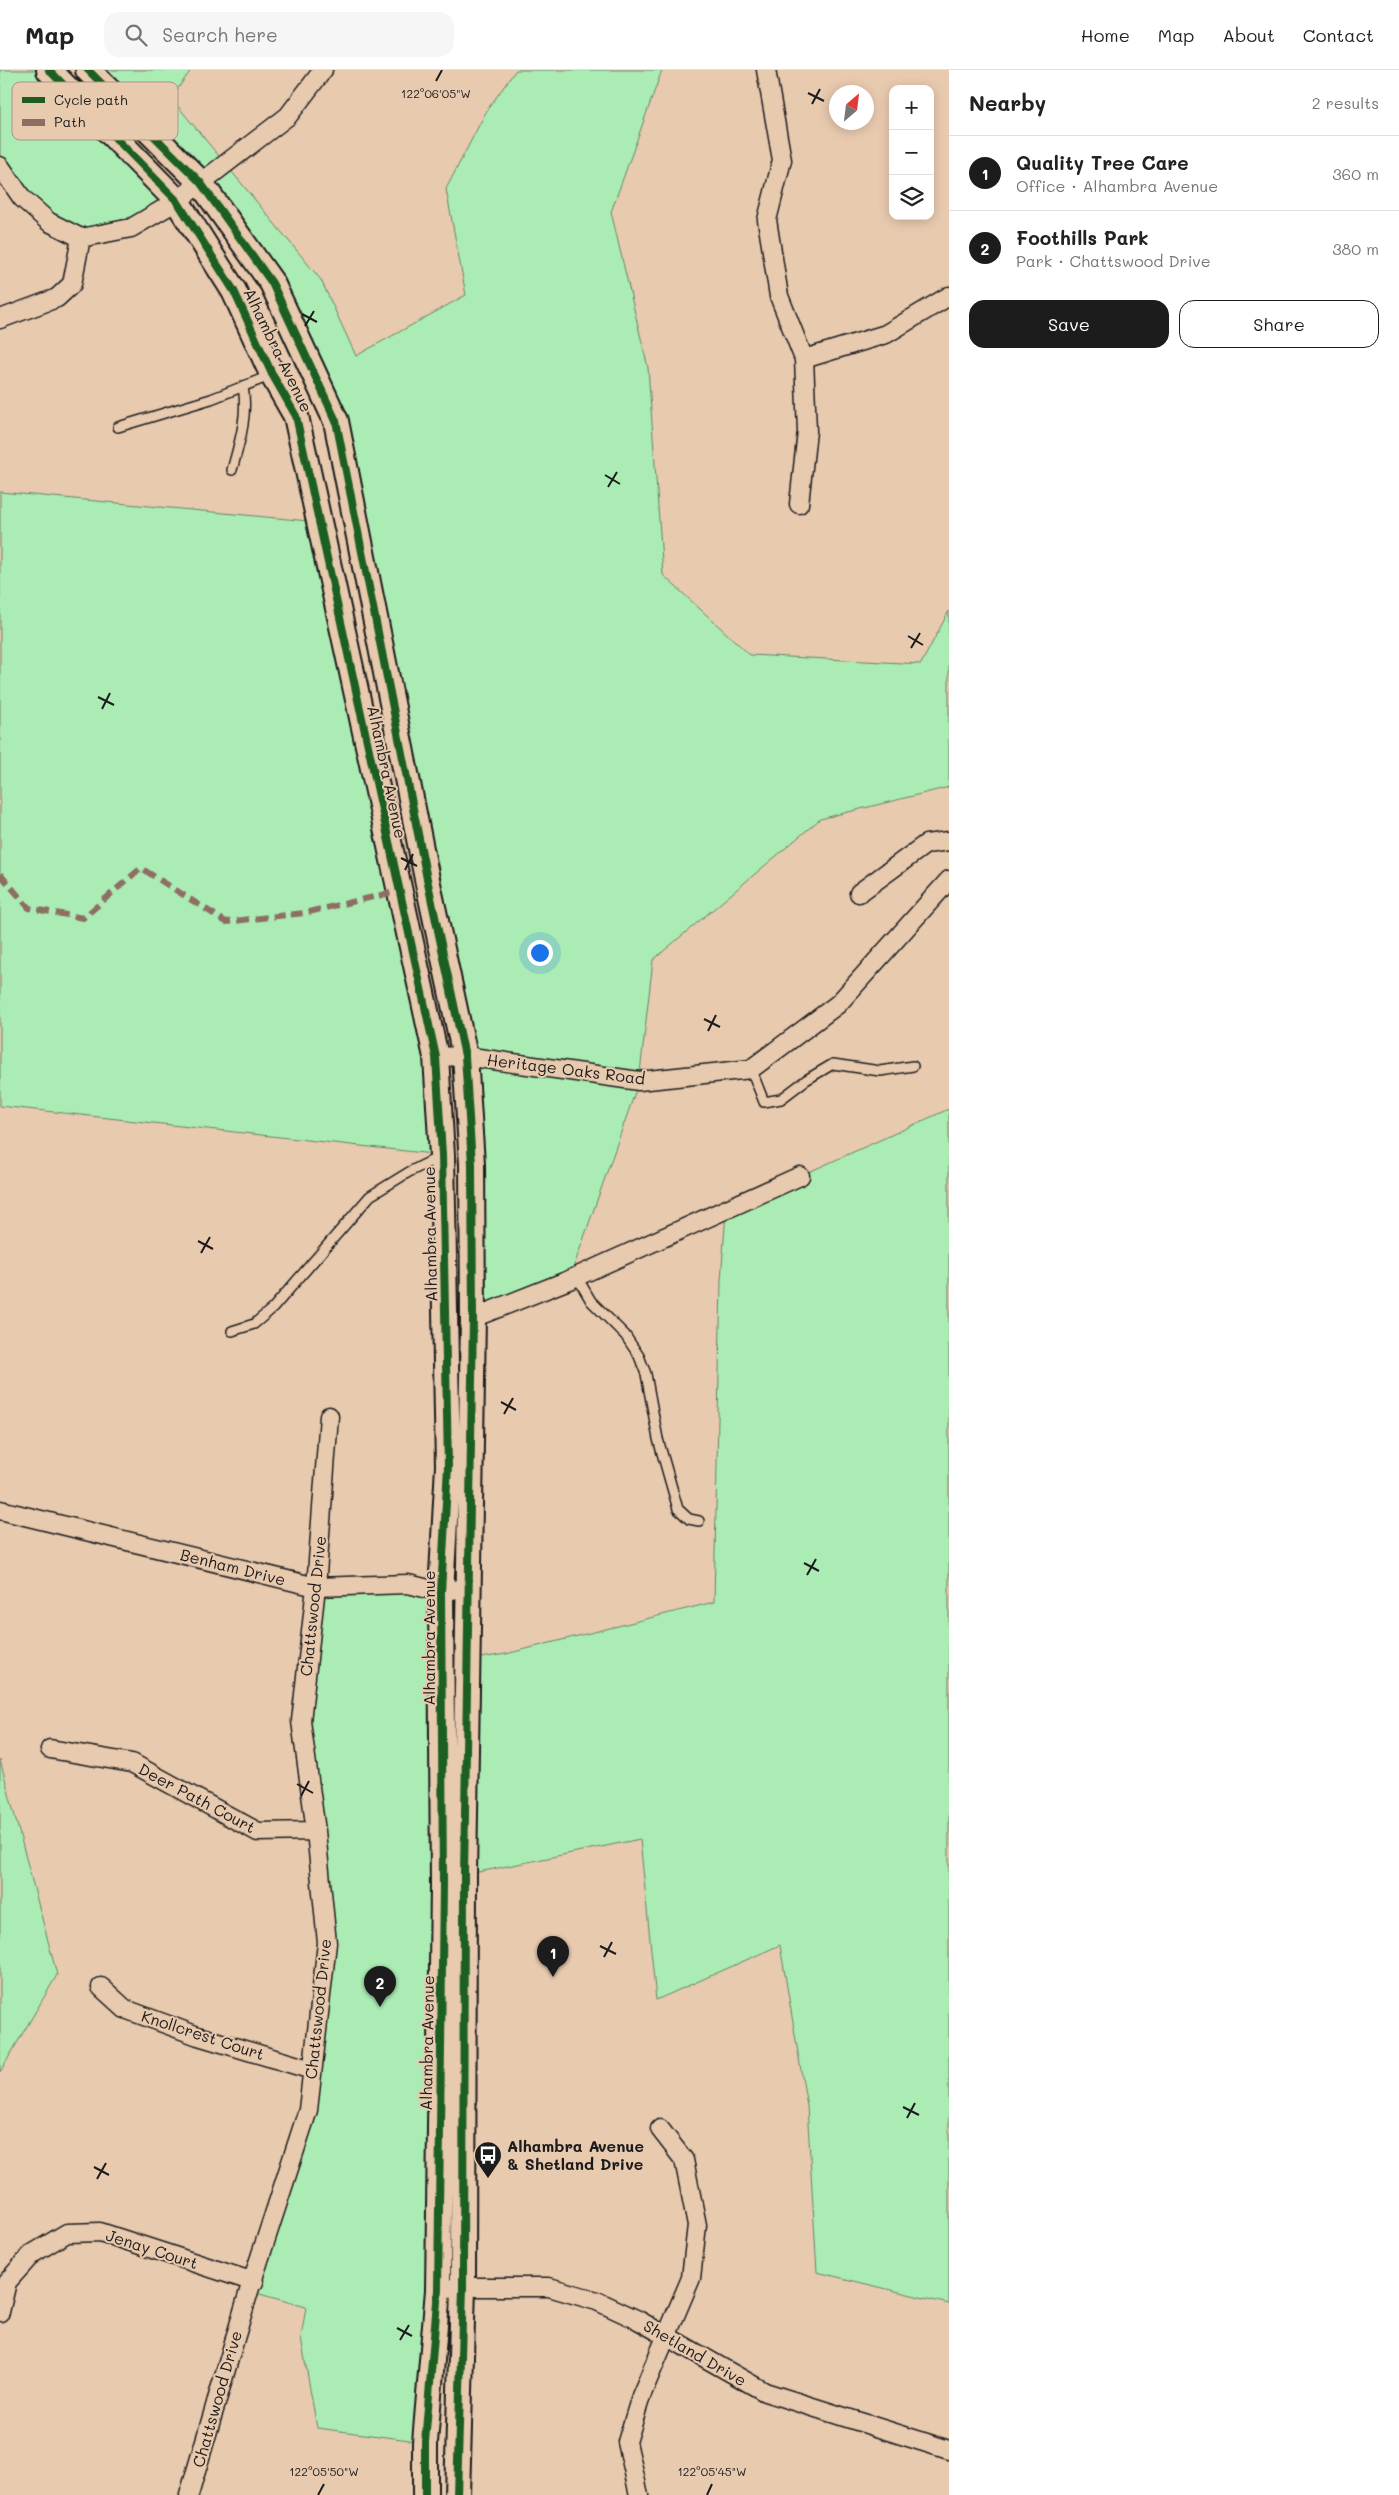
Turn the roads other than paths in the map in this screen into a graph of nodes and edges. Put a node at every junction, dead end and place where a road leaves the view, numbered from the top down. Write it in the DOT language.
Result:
graph roads {
  1 [pos="49,70"];
  2 [pos="88,70"];
  3 [pos="323,70"];
  4 [pos="766,70"];
  5 [pos="61,82"];
  6 [pos="100,82"];
  7 [pos="117,140"];
  8 [pos="158,140"];
  9 [pos="0,166"];
  10 [pos="200,182"];
  11 [pos="177,201"];
  12 [pos="82,238"];
  13 [pos="949,296"];
  14 [pos="0,319"];
  15 [pos="804,359"];
  16 [pos="272,374"];
  17 [pos="243,386"];
  18 [pos="118,427"];
  19 [pos="232,470"];
  20 [pos="799,504"];
  21 [pos="949,841"];
  22 [pos="949,880"];
  23 [pos="859,893"];
  24 [pos="465,1056"];
  25 [pos="436,1058"];
  26 [pos="913,1066"];
  27 [pos="751,1069"];
  28 [pos="442,1155"];
  29 [pos="800,1176"];
  30 [pos="577,1277"];
  31 [pos="473,1318"];
  32 [pos="232,1331"];
  33 [pos="329,1416"];
  34 [pos="0,1510"];
  35 [pos="699,1521"];
  36 [pos="316,1587"];
  37 [pos="470,1587"];
  38 [pos="442,1592"];
  39 [pos="50,1749"];
  40 [pos="316,1831"];
  41 [pos="101,1987"];
  42 [pos="312,2070"];
  43 [pos="660,2129"];
  44 [pos="254,2282"];
  45 [pos="463,2287"];
  46 [pos="438,2290"];
  47 [pos="0,2312"];
  48 [pos="667,2337"];
  49 [pos="949,2450"];
  50 [pos="188,2495"];
  51 [pos="425,2495"];
  52 [pos="458,2495"];
  53 [pos="639,2495"];
  1 -- 5 [label="main road, Alhambra Avenue"];
  2 -- 6 [label="main road, Alhambra Avenue"];
  3 -- 10 [label="street"];
  4 -- 15 [label="street"];
  7 -- 11 [label="main road, Alhambra Avenue"];
  8 -- 10 [label="main road, Alhambra Avenue"];
  9 -- 12 [label="street"];
  10 -- 11 [label="street"];
  10 -- 24 [label="main road, Alhambra Avenue"];
  11 -- 12 [label="street"];
  11 -- 16 [label="main road, Alhambra Avenue"];
  12 -- 14 [label="street"];
  13 -- 15 [label="street"];
  15 -- 20 [label="street"];
  16 -- 17 [label="lane"];
  16 -- 25 [label="main road, Alhambra Avenue"];
  17 -- 18 [label="lane"];
  17 -- 19 [label="lane"];
  21 -- 23 [label="street"];
  22 -- 27 [label="street"];
  24 -- 25 [label="street, Heritage Oaks Road"];
  24 -- 27 [label="street, Heritage Oaks Road"];
  24 -- 31 [label="main road, Alhambra Avenue"];
  25 -- 28 [label="main road, Alhambra Avenue"];
  26 -- 27 [label="lane"];
  28 -- 32 [label="lane"];
  28 -- 38 [label="main road, Alhambra Avenue"];
  29 -- 30 [label="street"];
  30 -- 31 [label="street"];
  30 -- 35 [label="lane"];
  31 -- 37 [label="main road, Alhambra Avenue"];
  33 -- 36 [label="street, Chattswood Drive"];
  34 -- 36 [label="street, Benham Drive"];
  36 -- 38 [label="street, Benham Drive"];
  36 -- 40 [label="street, Chattswood Drive"];
  37 -- 38 [label="street, Benham Drive"];
  37 -- 45 [label="main road, Alhambra Avenue"];
  38 -- 46 [label="main road, Alhambra Avenue"];
  39 -- 40 [label="street, Deer Path Court"];
  40 -- 42 [label="street, Chattswood Drive"];
  41 -- 42 [label="street, Knollcrest Court"];
  42 -- 44 [label="street, Chattswood Drive"];
  43 -- 48 [label="street"];
  44 -- 47 [label="street, Jenay Court"];
  44 -- 50 [label="street, Chattswood Drive"];
  45 -- 46 [label="street, Shetland Drive"];
  45 -- 48 [label="street, Shetland Drive"];
  45 -- 52 [label="main road, Alhambra Avenue"];
  46 -- 51 [label="main road, Alhambra Avenue"];
  48 -- 49 [label="street, Shetland Drive"];
  48 -- 53 [label="street"];
}
